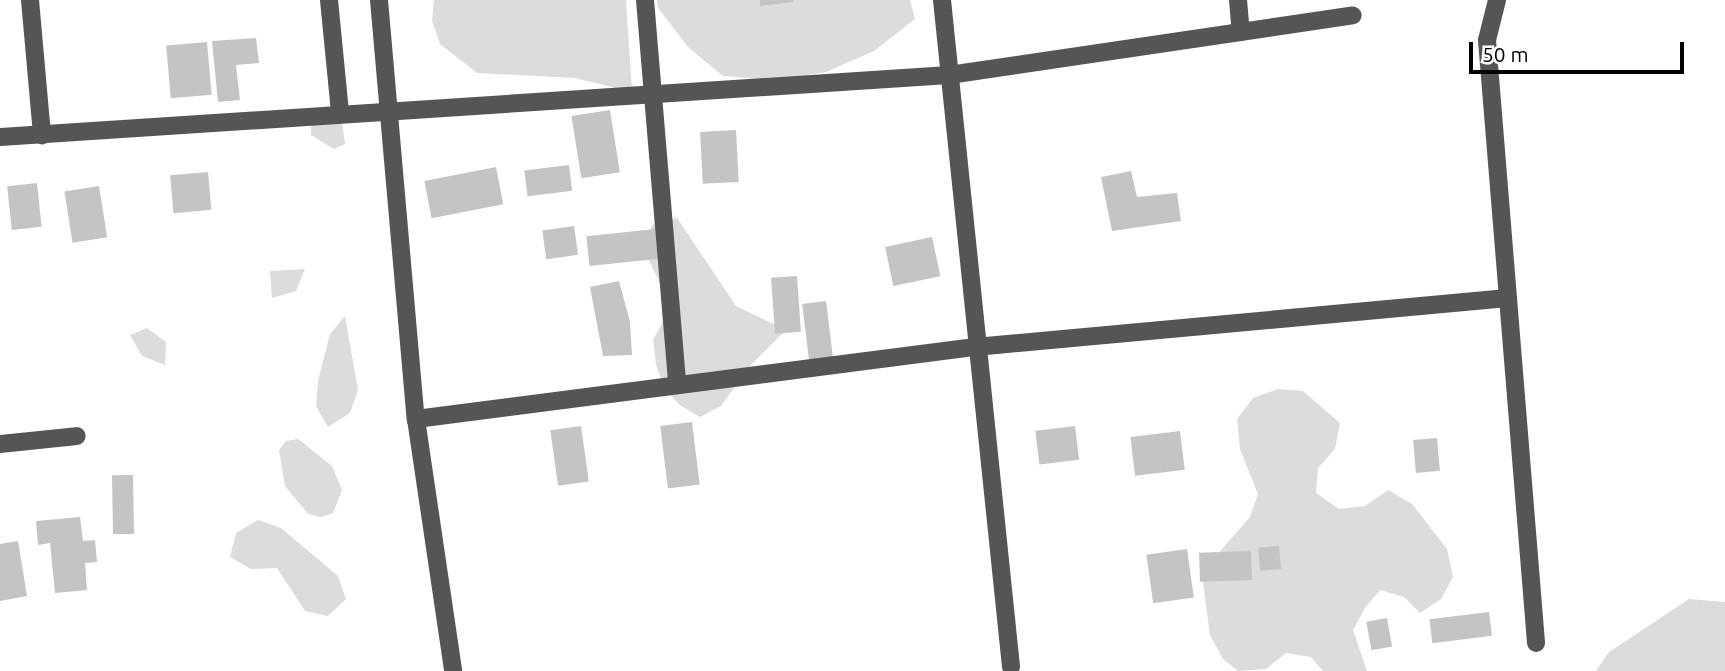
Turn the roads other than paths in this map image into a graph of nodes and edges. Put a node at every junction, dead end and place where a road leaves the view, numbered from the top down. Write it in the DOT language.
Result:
graph roads {
  1 [pos="30,0"];
  2 [pos="329,0"];
  3 [pos="379,0"];
  4 [pos="645,0"];
  5 [pos="942,0"];
  6 [pos="1238,0"];
  7 [pos="1497,0"];
  8 [pos="1353,15"];
  9 [pos="1241,32"];
  10 [pos="949,75"];
  11 [pos="653,95"];
  12 [pos="389,110"];
  13 [pos="340,113"];
  14 [pos="42,135"];
  15 [pos="0,137"];
  16 [pos="1508,298"];
  17 [pos="975,347"];
  18 [pos="677,383"];
  19 [pos="416,419"];
  20 [pos="77,436"];
  21 [pos="0,444"];
  22 [pos="1536,643"];
  23 [pos="1011,666"];
  24 [pos="453,671"];
  1 -- 14 [label="street"];
  2 -- 13 [label="street"];
  3 -- 12 [label="street"];
  4 -- 11 [label="street"];
  5 -- 10 [label="street"];
  6 -- 9 [label="street"];
  7 -- 16 [label="street"];
  8 -- 9 [label="street"];
  9 -- 10 [label="street"];
  10 -- 11 [label="street"];
  10 -- 17 [label="street"];
  11 -- 12 [label="street"];
  11 -- 18 [label="street"];
  12 -- 13 [label="street"];
  12 -- 19 [label="street"];
  13 -- 14 [label="street"];
  14 -- 15 [label="street"];
  16 -- 17 [label="street"];
  16 -- 22 [label="street"];
  17 -- 18 [label="street"];
  17 -- 23 [label="street"];
  18 -- 19 [label="street"];
  19 -- 24 [label="street"];
  20 -- 21 [label="street"];
}
